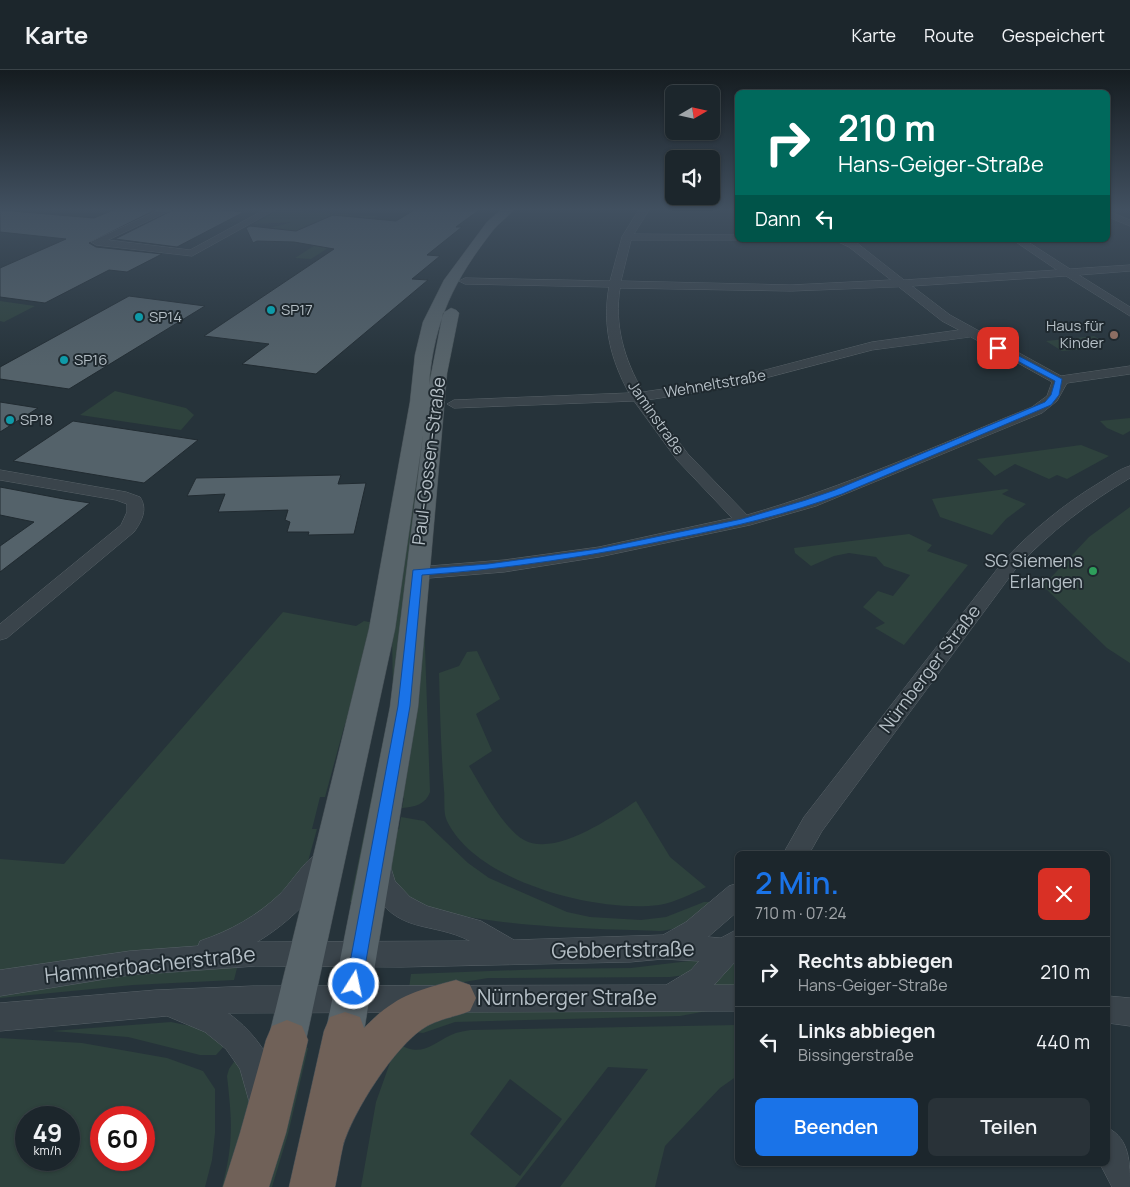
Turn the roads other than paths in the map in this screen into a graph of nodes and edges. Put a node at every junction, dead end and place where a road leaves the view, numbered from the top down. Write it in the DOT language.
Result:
graph roads {
  1 [pos="467,262"];
  2 [pos="476,262"];
  3 [pos="619,262"];
  4 [pos="874,262"];
  5 [pos="1053,262"];
  6 [pos="1130,268"];
  7 [pos="1068,272"];
  8 [pos="465,281"];
  9 [pos="900,283"];
  10 [pos="614,285"];
  11 [pos="1130,312"];
  12 [pos="971,333"];
  13 [pos="434,348"];
  14 [pos="1130,370"];
  15 [pos="1060,380"];
  16 [pos="639,396"];
  17 [pos="454,404"];
  18 [pos="1130,471"];
  19 [pos="0,475"];
  20 [pos="744,521"];
  21 [pos="417,573"];
  22 [pos="0,634"];
  23 [pos="813,824"];
  24 [pos="334,841"];
  25 [pos="784,851"];
  26 [pos="798,851"];
  27 [pos="378,856"];
  28 [pos="735,897"];
  29 [pos="734,946"];
  30 [pos="663,947"];
  31 [pos="508,951"];
  32 [pos="308,954"];
  33 [pos="360,955"];
  34 [pos="187,957"];
  35 [pos="0,983"];
  36 [pos="456,998"];
  37 [pos="670,998"];
  38 [pos="735,998"];
  39 [pos="296,999"];
  40 [pos="156,1003"];
  41 [pos="1110,1010"];
  42 [pos="1130,1012"];
  43 [pos="348,1015"];
  44 [pos="0,1017"];
  45 [pos="287,1040"];
  46 [pos="263,1133"];
  47 [pos="324,1136"];
  48 [pos="1110,1150"];
  49 [pos="246,1187"];
  50 [pos="312,1187"];
  51 [pos="1130,1187"];
  1 -- 13 [label="main road, Paul-Gossen-Straße"];
  2 -- 8 [label="main road, Paul-Gossen-Straße"];
  3 -- 10 [label="street, Jaminstraße"];
  4 -- 9 [label="street"];
  5 -- 7 [label="street"];
  6 -- 7 [label="street"];
  7 -- 9 [label="street"];
  7 -- 11 [label="street"];
  8 -- 10 [label="street"];
  8 -- 13 [label="main road, Paul-Gossen-Straße"];
  9 -- 10 [label="street"];
  9 -- 12 [label="street"];
  10 -- 16 [label="street, Jaminstraße"];
  12 -- 15 [label="street"];
  12 -- 16 [label="street, Wehneltstraße"];
  13 -- 21 [label="main road, Paul-Gossen-Straße"];
  13 -- 24 [label="main road, Paul-Gossen-Straße"];
  14 -- 15 [label="street"];
  15 -- 20 [label="street"];
  16 -- 17 [label="street, Wehneltstraße"];
  16 -- 20 [label="street, Jaminstraße"];
  18 -- 23 [label="street, Nürnberger Straße"];
  19 -- 22 [label="street"];
  20 -- 21 [label="street"];
  21 -- 27 [label="main road, Paul-Gossen-Straße"];
  23 -- 25 [label="street, Nürnberger Straße"];
  23 -- 26 [label="street, Nürnberger Straße"];
  24 -- 32 [label="main road, Paul-Gossen-Straße"];
  24 -- 34 [label="street, Paul-Gossen-Straße"];
  27 -- 31 [label="street"];
  27 -- 33 [label="main road, Paul-Gossen-Straße"];
  28 -- 30 [label="street"];
  29 -- 30 [label="street, Gebbertstraße"];
  29 -- 37 [label="street, Nürnberger Straße"];
  30 -- 31 [label="street, Gebbertstraße"];
  31 -- 33 [label="street"];
  32 -- 33 [label="street, Hammerbacherstraße"];
  32 -- 34 [label="street, Hammerbacherstraße"];
  32 -- 39 [label="main road, Paul-Gossen-Straße"];
  33 -- 43 [label="main road, Paul-Gossen-Straße"];
  34 -- 35 [label="street, Hammerbacherstraße"];
  36 -- 37 [label="street, Nürnberger Straße"];
  36 -- 43 [label="street, Nürnberger Straße"];
  36 -- 47 [label="highway"];
  37 -- 38 [label="street"];
  39 -- 40 [label="street, Hammerbacherstraße"];
  39 -- 43 [label="street"];
  39 -- 45 [label="main road, Paul-Gossen-Straße"];
  40 -- 44 [label="street, Hammerbacherstraße"];
  40 -- 46 [label="street, Hammerbacherstraße"];
  41 -- 42 [label="street"];
  43 -- 47 [label="highway"];
  45 -- 46 [label="highway"];
  46 -- 49 [label="highway"];
  47 -- 50 [label="highway"];
  48 -- 51 [label="street"];
}
